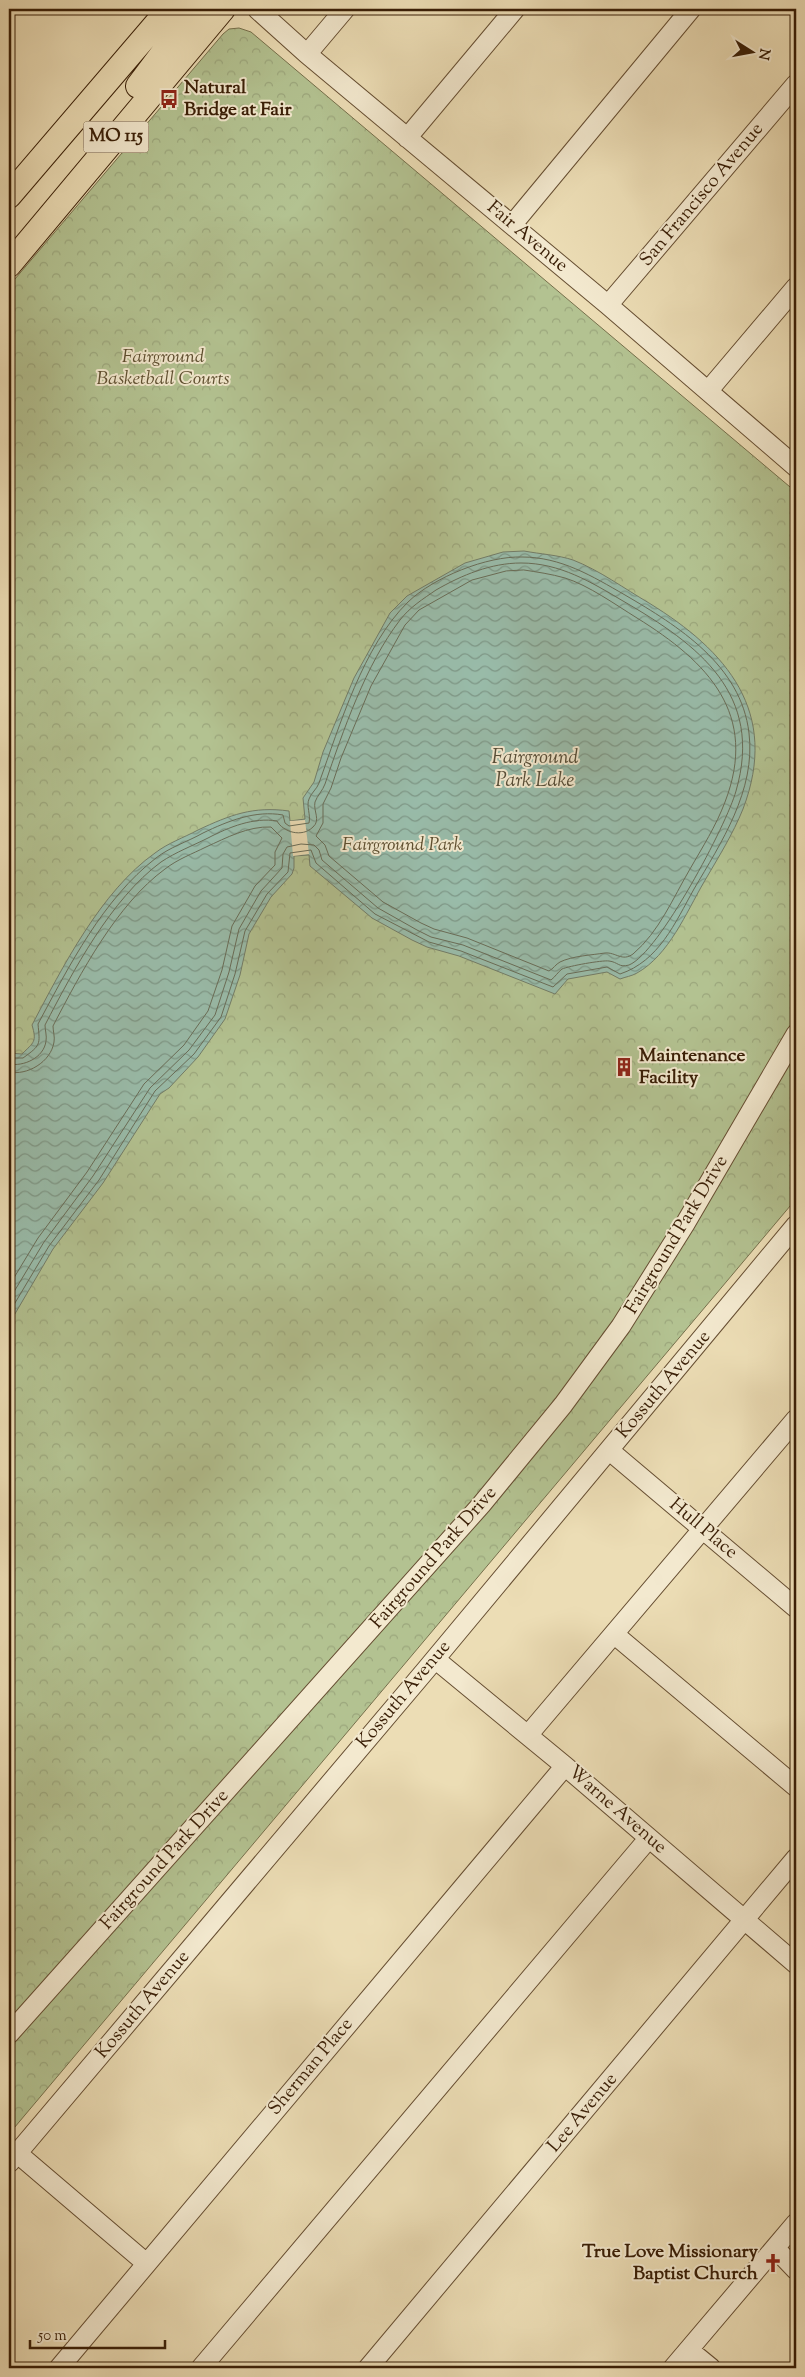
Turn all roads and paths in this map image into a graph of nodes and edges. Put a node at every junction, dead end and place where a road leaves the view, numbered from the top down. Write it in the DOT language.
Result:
graph roads {
  1 [pos="169,9"];
  2 [pos="196,9"];
  3 [pos="223,9"];
  4 [pos="257,9"];
  5 [pos="345,9"];
  6 [pos="516,9"];
  7 [pos="691,9"];
  8 [pos="307,54"];
  9 [pos="796,84"];
  10 [pos="407,138"];
  11 [pos="94,164"];
  12 [pos="9,196"];
  13 [pos="512,225"];
  14 [pos="9,265"];
  15 [pos="796,287"];
  16 [pos="608,305"];
  17 [pos="708,391"];
  18 [pos="796,467"];
  19 [pos="796,1034"];
  20 [pos="796,1225"];
  21 [pos="790,1247"];
  22 [pos="794,1426"];
  23 [pos="610,1451"];
  24 [pos="703,1530"];
  25 [pos="796,1608"];
  26 [pos="614,1634"];
  27 [pos="435,1659"];
  28 [pos="528,1735"];
  29 [pos="565,1766"];
  30 [pos="796,1787"];
  31 [pos="649,1838"];
  32 [pos="796,1858"];
  33 [pos="745,1920"];
  34 [pos="796,1964"];
  35 [pos="9,2034"];
  36 [pos="13,2158"];
  37 [pos="796,2223"];
  38 [pos="775,2248"];
  39 [pos="146,2263"];
  40 [pos="796,2270"];
  41 [pos="681,2362"];
  42 [pos="59,2368"];
  43 [pos="201,2368"];
  44 [pos="368,2368"];
  45 [pos="711,2368"];
  1 -- 12 [label="main road, MO 115"];
  2 -- 11 [label="main road"];
  3 -- 11 [label="main road, MO 115"];
  4 -- 8 [label="street, Fair Avenue"];
  5 -- 8 [label="street"];
  6 -- 10 [label="street"];
  7 -- 13 [label="street"];
  8 -- 10 [label="street, Fair Avenue"];
  9 -- 16 [label="street, San Francisco Avenue"];
  10 -- 13 [label="street, Fair Avenue"];
  11 -- 14 [label="main road, MO 115"];
  13 -- 16 [label="street, Fair Avenue"];
  15 -- 17 [label="street"];
  16 -- 17 [label="street, Fair Avenue"];
  17 -- 18 [label="street, Fair Avenue"];
  19 -- 35 [label="street, Fairground Park Drive"];
  20 -- 21 [label="street, Kossuth Avenue"];
  21 -- 23 [label="street, Kossuth Avenue"];
  22 -- 24 [label="street"];
  23 -- 24 [label="street, Hull Place"];
  23 -- 27 [label="street, Kossuth Avenue"];
  24 -- 25 [label="street, Hull Place"];
  24 -- 26 [label="street"];
  26 -- 28 [label="street"];
  26 -- 30 [label="street"];
  27 -- 28 [label="street, Warne Avenue"];
  27 -- 36 [label="street, Kossuth Avenue"];
  28 -- 29 [label="street, Warne Avenue"];
  29 -- 31 [label="street, Warne Avenue"];
  29 -- 39 [label="street, Sherman Place"];
  31 -- 33 [label="street, Warne Avenue"];
  31 -- 43 [label="street"];
  32 -- 33 [label="street, Lee Avenue"];
  33 -- 34 [label="street, Warne Avenue"];
  33 -- 44 [label="street, Lee Avenue"];
  36 -- 39 [label="street"];
  37 -- 38 [label="street"];
  38 -- 40 [label="street"];
  38 -- 41 [label="street"];
  39 -- 42 [label="street, Sherman Place"];
  41 -- 45 [label="street"];
}
